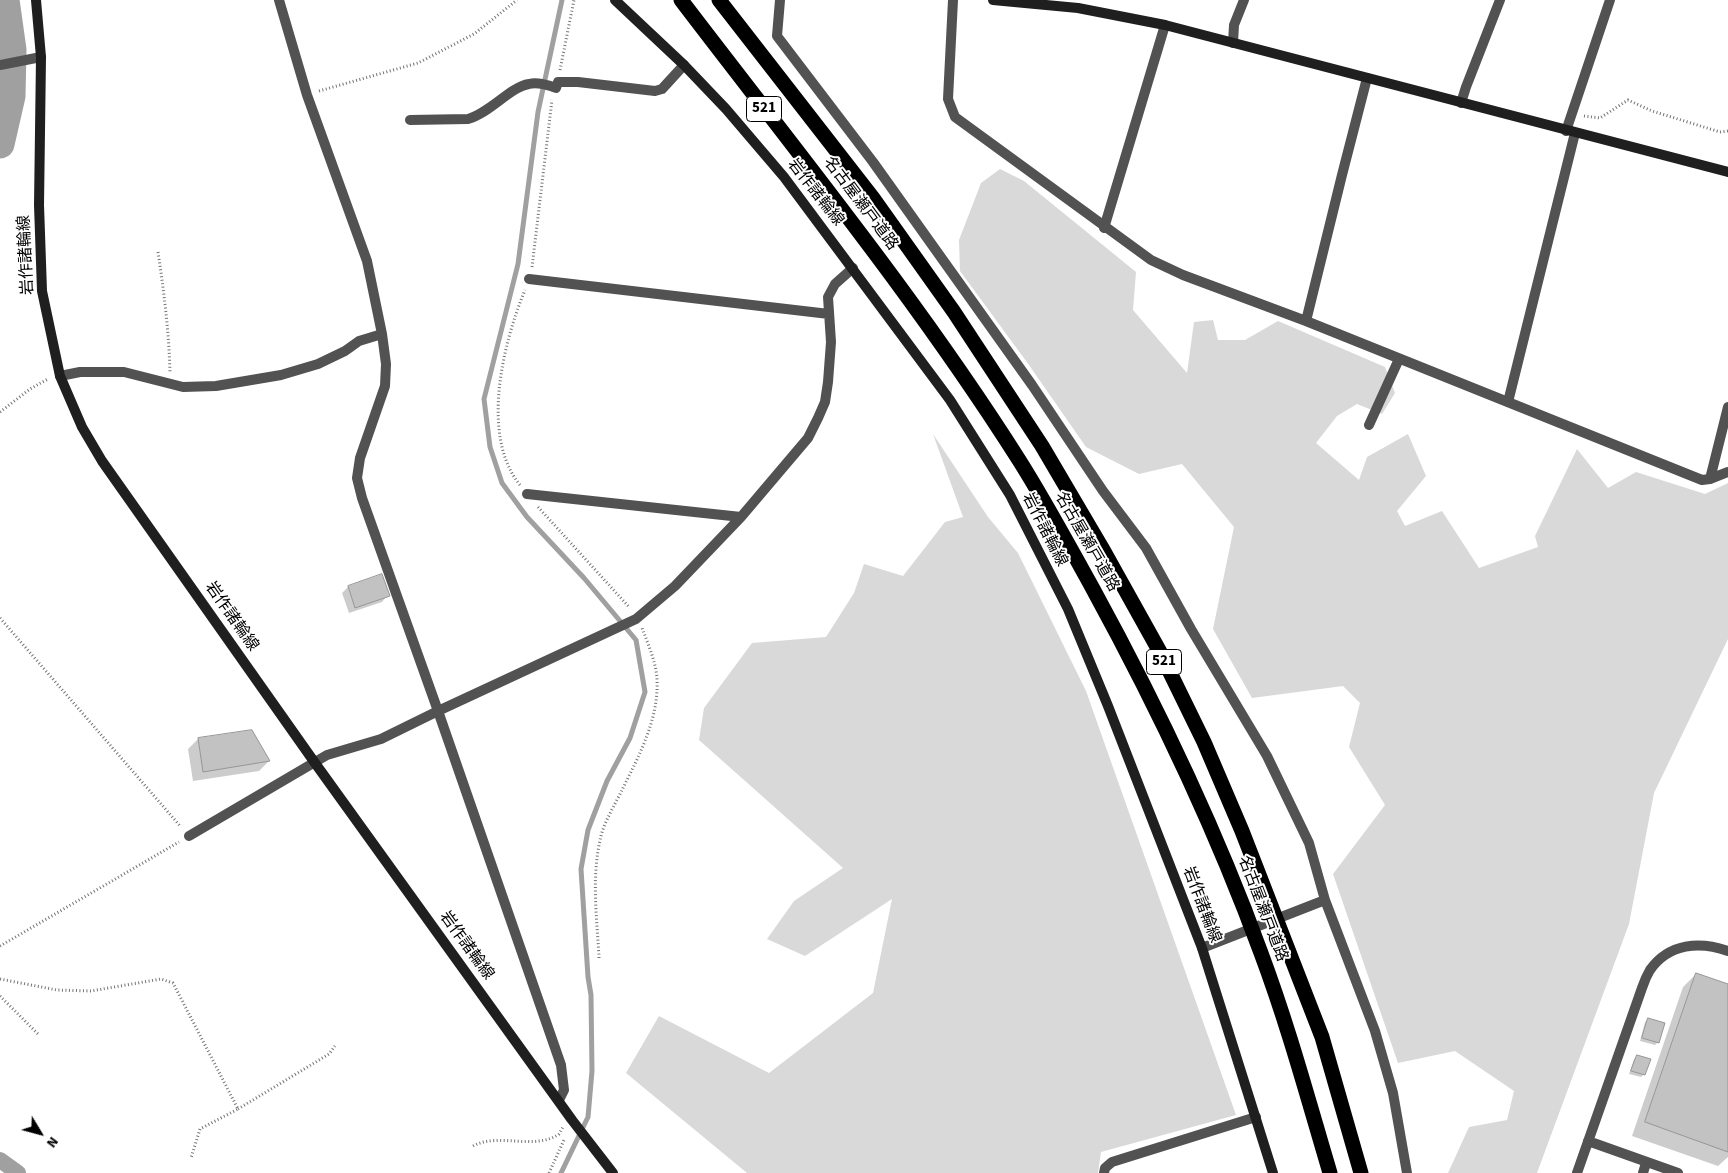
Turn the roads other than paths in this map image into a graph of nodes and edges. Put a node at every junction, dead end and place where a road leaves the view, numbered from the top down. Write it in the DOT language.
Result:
graph roads {
  1 [pos="36,0"];
  2 [pos="279,0"];
  3 [pos="615,0"];
  4 [pos="681,0"];
  5 [pos="719,0"];
  6 [pos="780,0"];
  7 [pos="953,0"];
  8 [pos="993,0"];
  9 [pos="1010,0"];
  10 [pos="1244,0"];
  11 [pos="1500,0"];
  12 [pos="1608,1"];
  13 [pos="1165,26"];
  14 [pos="1233,43"];
  15 [pos="41,57"];
  16 [pos="0,65"];
  17 [pos="684,65"];
  18 [pos="1367,78"];
  19 [pos="1461,102"];
  20 [pos="410,120"];
  21 [pos="1571,132"];
  22 [pos="1728,172"];
  23 [pos="1104,228"];
  24 [pos="853,268"];
  25 [pos="529,279"];
  26 [pos="830,314"];
  27 [pos="1306,321"];
  28 [pos="382,334"];
  29 [pos="1399,359"];
  30 [pos="60,376"];
  31 [pos="1508,402"];
  32 [pos="1728,407"];
  33 [pos="1369,425"];
  34 [pos="1728,472"];
  35 [pos="1710,479"];
  36 [pos="527,494"];
  37 [pos="741,517"];
  38 [pos="438,710"];
  39 [pos="315,762"];
  40 [pos="189,836"];
  41 [pos="1325,900"];
  42 [pos="1202,948"];
  43 [pos="1728,951"];
  44 [pos="559,1100"];
  45 [pos="1256,1117"];
  46 [pos="1588,1141"];
  47 [pos="1644,1168"];
  48 [pos="613,1173"];
  49 [pos="1104,1173"];
  50 [pos="1273,1173"];
  51 [pos="1330,1173"];
  52 [pos="1361,1173"];
  53 [pos="1407,1173"];
  54 [pos="1577,1173"];
  55 [pos="1678,1173"];
  1 -- 15 [label="main road, 岩作諸輪線"];
  2 -- 28 [label="street"];
  3 -- 17 [label="main road, 岩作諸輪線"];
  4 -- 51 [label="highway, 名古屋瀬戸道路 / 521"];
  5 -- 52 [label="highway, 名古屋瀬戸道路 / 521"];
  6 -- 41 [label="street"];
  7 -- 23 [label="street"];
  8 -- 9 [label="main road"];
  9 -- 13 [label="main road"];
  10 -- 14 [label="street"];
  11 -- 19 [label="street"];
  12 -- 21 [label="street"];
  13 -- 14 [label="main road"];
  13 -- 23 [label="street"];
  14 -- 18 [label="main road"];
  15 -- 16 [label="street"];
  15 -- 30 [label="main road, 岩作諸輪線"];
  17 -- 20 [label="street"];
  17 -- 24 [label="main road, 岩作諸輪線"];
  18 -- 19 [label="main road"];
  18 -- 27 [label="street"];
  19 -- 21 [label="main road"];
  21 -- 22 [label="main road"];
  21 -- 31 [label="street"];
  23 -- 27 [label="street"];
  24 -- 26 [label="street"];
  24 -- 42 [label="main road, 岩作諸輪線"];
  25 -- 26 [label="street"];
  26 -- 37 [label="street"];
  27 -- 29 [label="street"];
  28 -- 30 [label="street"];
  28 -- 38 [label="street"];
  29 -- 31 [label="street"];
  29 -- 33 [label="street"];
  30 -- 39 [label="main road, 岩作諸輪線"];
  31 -- 35 [label="street"];
  32 -- 35 [label="street"];
  34 -- 35 [label="street"];
  36 -- 37 [label="street"];
  37 -- 38 [label="street"];
  38 -- 39 [label="street"];
  38 -- 44 [label="street"];
  39 -- 40 [label="street"];
  39 -- 44 [label="main road, 岩作諸輪線"];
  41 -- 42 [label="street"];
  41 -- 53 [label="street"];
  42 -- 45 [label="main road, 岩作諸輪線"];
  43 -- 46 [label="street"];
  44 -- 48 [label="main road, 岩作諸輪線"];
  45 -- 49 [label="street"];
  45 -- 50 [label="main road, 岩作諸輪線"];
  46 -- 47 [label="street"];
  46 -- 54 [label="street"];
  47 -- 55 [label="street"];
}
